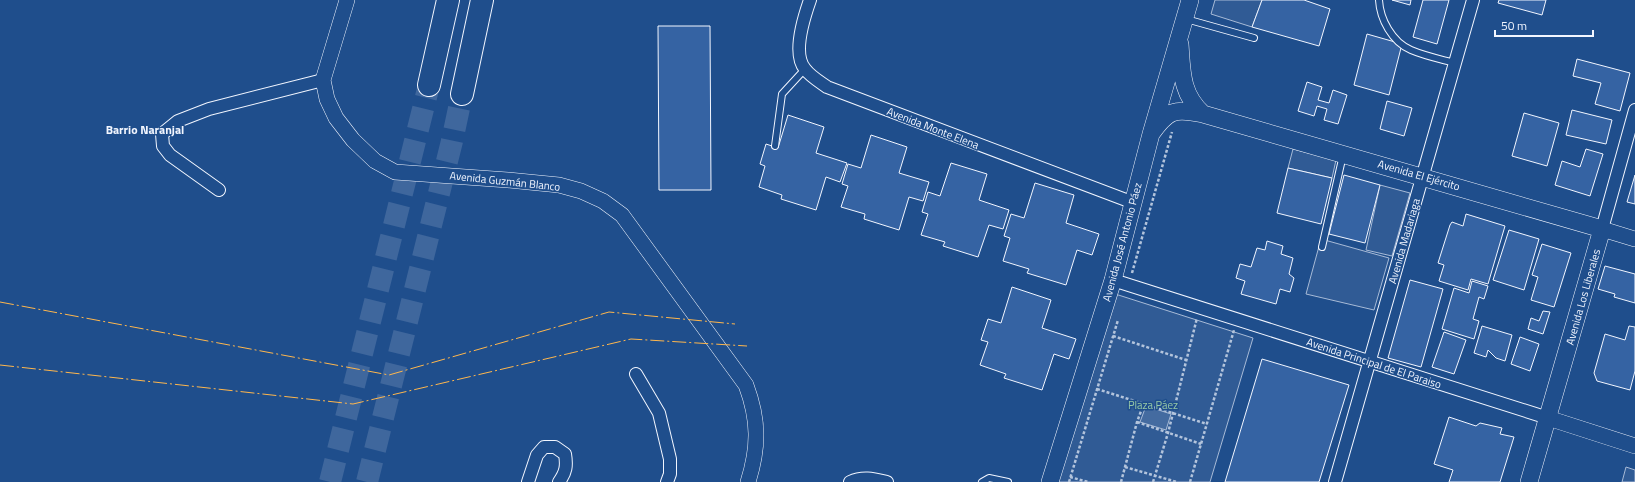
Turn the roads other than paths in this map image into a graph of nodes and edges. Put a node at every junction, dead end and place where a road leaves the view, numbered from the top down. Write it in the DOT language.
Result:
graph roads {
  1 [pos="347,0"];
  2 [pos="448,0"];
  3 [pos="482,0"];
  4 [pos="810,0"];
  5 [pos="1190,0"];
  6 [pos="1379,0"];
  7 [pos="1473,0"];
  8 [pos="1184,18"];
  9 [pos="1179,34"];
  10 [pos="1254,38"];
  11 [pos="1455,63"];
  12 [pos="805,69"];
  13 [pos="323,80"];
  14 [pos="429,85"];
  15 [pos="462,94"];
  16 [pos="1635,110"];
  17 [pos="1202,114"];
  18 [pos="1151,134"];
  19 [pos="775,146"];
  20 [pos="1344,154"];
  21 [pos="1422,176"];
  22 [pos="219,190"];
  23 [pos="1134,203"];
  24 [pos="1602,229"];
  25 [pos="1635,239"];
  26 [pos="1322,248"];
  27 [pos="1113,280"];
  28 [pos="1369,362"];
  29 [pos="636,374"];
  30 [pos="1548,418"];
  31 [pos="1635,446"];
  32 [pos="528,482"];
  33 [pos="558,482"];
  34 [pos="667,482"];
  35 [pos="748,482"];
  36 [pos="850,482"];
  37 [pos="887,482"];
  38 [pos="982,482"];
  39 [pos="1008,482"];
  40 [pos="1051,482"];
  41 [pos="1336,482"];
  42 [pos="1529,482"];
  1 -- 13 [label="street, Avenida Guzmán Blanco"];
  2 -- 14 [label="highway"];
  3 -- 15 [label="highway"];
  4 -- 12 [label="street"];
  5 -- 8 [label="main road, Avenida José Antonio Páez"];
  6 -- 11 [label="lane"];
  7 -- 11 [label="street, Avenida Madariaga"];
  8 -- 9 [label="main road, Avenida José Antonio Páez"];
  8 -- 10 [label="lane"];
  9 -- 17 [label="main road"];
  9 -- 18 [label="main road, Avenida José Antonio Páez"];
  11 -- 21 [label="street, Avenida Madariaga"];
  12 -- 19 [label="lane"];
  12 -- 23 [label="street, Avenida Monte Elena"];
  13 -- 22 [label="street"];
  13 -- 35 [label="street, Avenida Guzmán Blanco"];
  16 -- 24 [label="street, Avenida Los Liberales"];
  17 -- 18 [label="main road, Avenida El Ejército"];
  17 -- 20 [label="main road, Avenida El Ejército"];
  18 -- 23 [label="main road, Avenida José Antonio Páez"];
  20 -- 21 [label="main road, Avenida El Ejército"];
  20 -- 26 [label="lane"];
  21 -- 24 [label="main road, Avenida El Ejército"];
  21 -- 28 [label="street, Avenida Madariaga"];
  23 -- 27 [label="main road, Avenida José Antonio Páez"];
  24 -- 25 [label="street, Avenida El Ejército"];
  24 -- 30 [label="main road, Avenida Los Liberales"];
  27 -- 28 [label="street, Avenida Principal de El Paraiso"];
  27 -- 40 [label="main road, Avenida José Antonio Páez"];
  28 -- 30 [label="street, Avenida Principal de El Paraiso"];
  28 -- 41 [label="street, Avenida Madariaga"];
  29 -- 34 [label="street"];
  30 -- 31 [label="street, Avenida Principal de El Paraiso"];
  30 -- 42 [label="main road, Avenida Los Liberales"];
  32 -- 33 [label="street"];
  36 -- 37 [label="street"];
  38 -- 39 [label="lane"];
}
